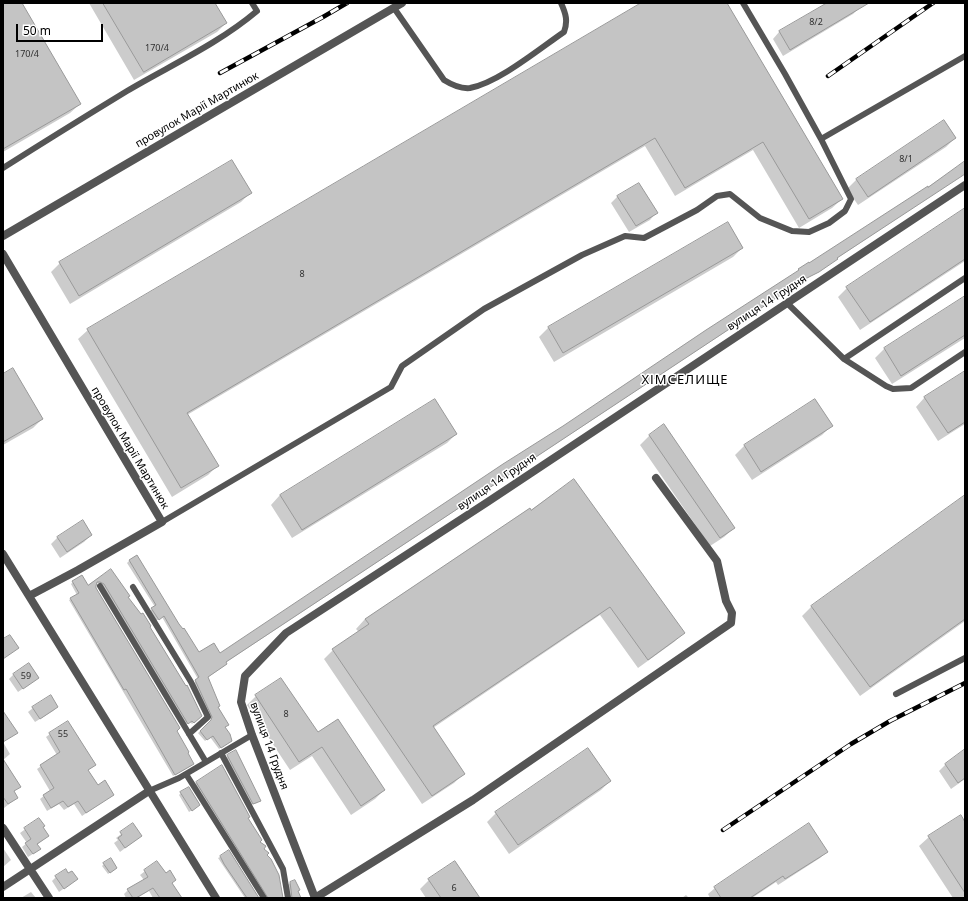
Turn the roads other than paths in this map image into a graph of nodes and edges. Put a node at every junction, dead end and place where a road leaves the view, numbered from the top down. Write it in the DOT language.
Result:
graph roads {
  1 [pos="252,3"];
  2 [pos="402,3"];
  3 [pos="561,3"];
  4 [pos="742,3"];
  5 [pos="394,8"];
  6 [pos="965,56"];
  7 [pos="821,139"];
  8 [pos="3,168"];
  9 [pos="965,185"];
  10 [pos="3,236"];
  11 [pos="3,254"];
  12 [pos="965,278"];
  13 [pos="787,303"];
  14 [pos="965,352"];
  15 [pos="844,359"];
  16 [pos="656,478"];
  17 [pos="162,522"];
  18 [pos="3,554"];
  19 [pos="100,586"];
  20 [pos="133,587"];
  21 [pos="29,596"];
  22 [pos="965,658"];
  23 [pos="896,694"];
  24 [pos="188,734"];
  25 [pos="252,735"];
  26 [pos="221,753"];
  27 [pos="206,762"];
  28 [pos="186,774"];
  29 [pos="149,791"];
  30 [pos="3,828"];
  31 [pos="30,869"];
  32 [pos="3,887"];
  33 [pos="49,898"];
  34 [pos="216,898"];
  35 [pos="264,898"];
  36 [pos="288,898"];
  37 [pos="315,898"];
  1 -- 8 [label="lane"];
  2 -- 5 [label="street, провулок Марії Мартинюк"];
  3 -- 5 [label="lane"];
  4 -- 7 [label="lane"];
  5 -- 10 [label="street, провулок Марії Мартинюк"];
  6 -- 7 [label="lane"];
  7 -- 17 [label="lane"];
  9 -- 13 [label="street, вулиця 14 Грудня"];
  11 -- 17 [label="street, провулок Марії Мартинюк"];
  12 -- 15 [label="lane"];
  13 -- 15 [label="lane"];
  13 -- 25 [label="street, вулиця 14 Грудня"];
  14 -- 15 [label="lane"];
  16 -- 37 [label="street"];
  17 -- 21 [label="street, провулок Марії Мартинюк"];
  18 -- 21 [label="street"];
  19 -- 24 [label="lane"];
  20 -- 24 [label="lane"];
  21 -- 29 [label="street"];
  22 -- 23 [label="lane"];
  24 -- 27 [label="lane"];
  25 -- 26 [label="lane"];
  25 -- 37 [label="street, вулиця 14 Грудня"];
  26 -- 27 [label="lane"];
  26 -- 36 [label="lane"];
  27 -- 28 [label="lane"];
  28 -- 29 [label="lane"];
  28 -- 35 [label="lane"];
  29 -- 31 [label="street"];
  29 -- 34 [label="street"];
  30 -- 31 [label="street"];
  31 -- 32 [label="street"];
  31 -- 33 [label="street"];
}
